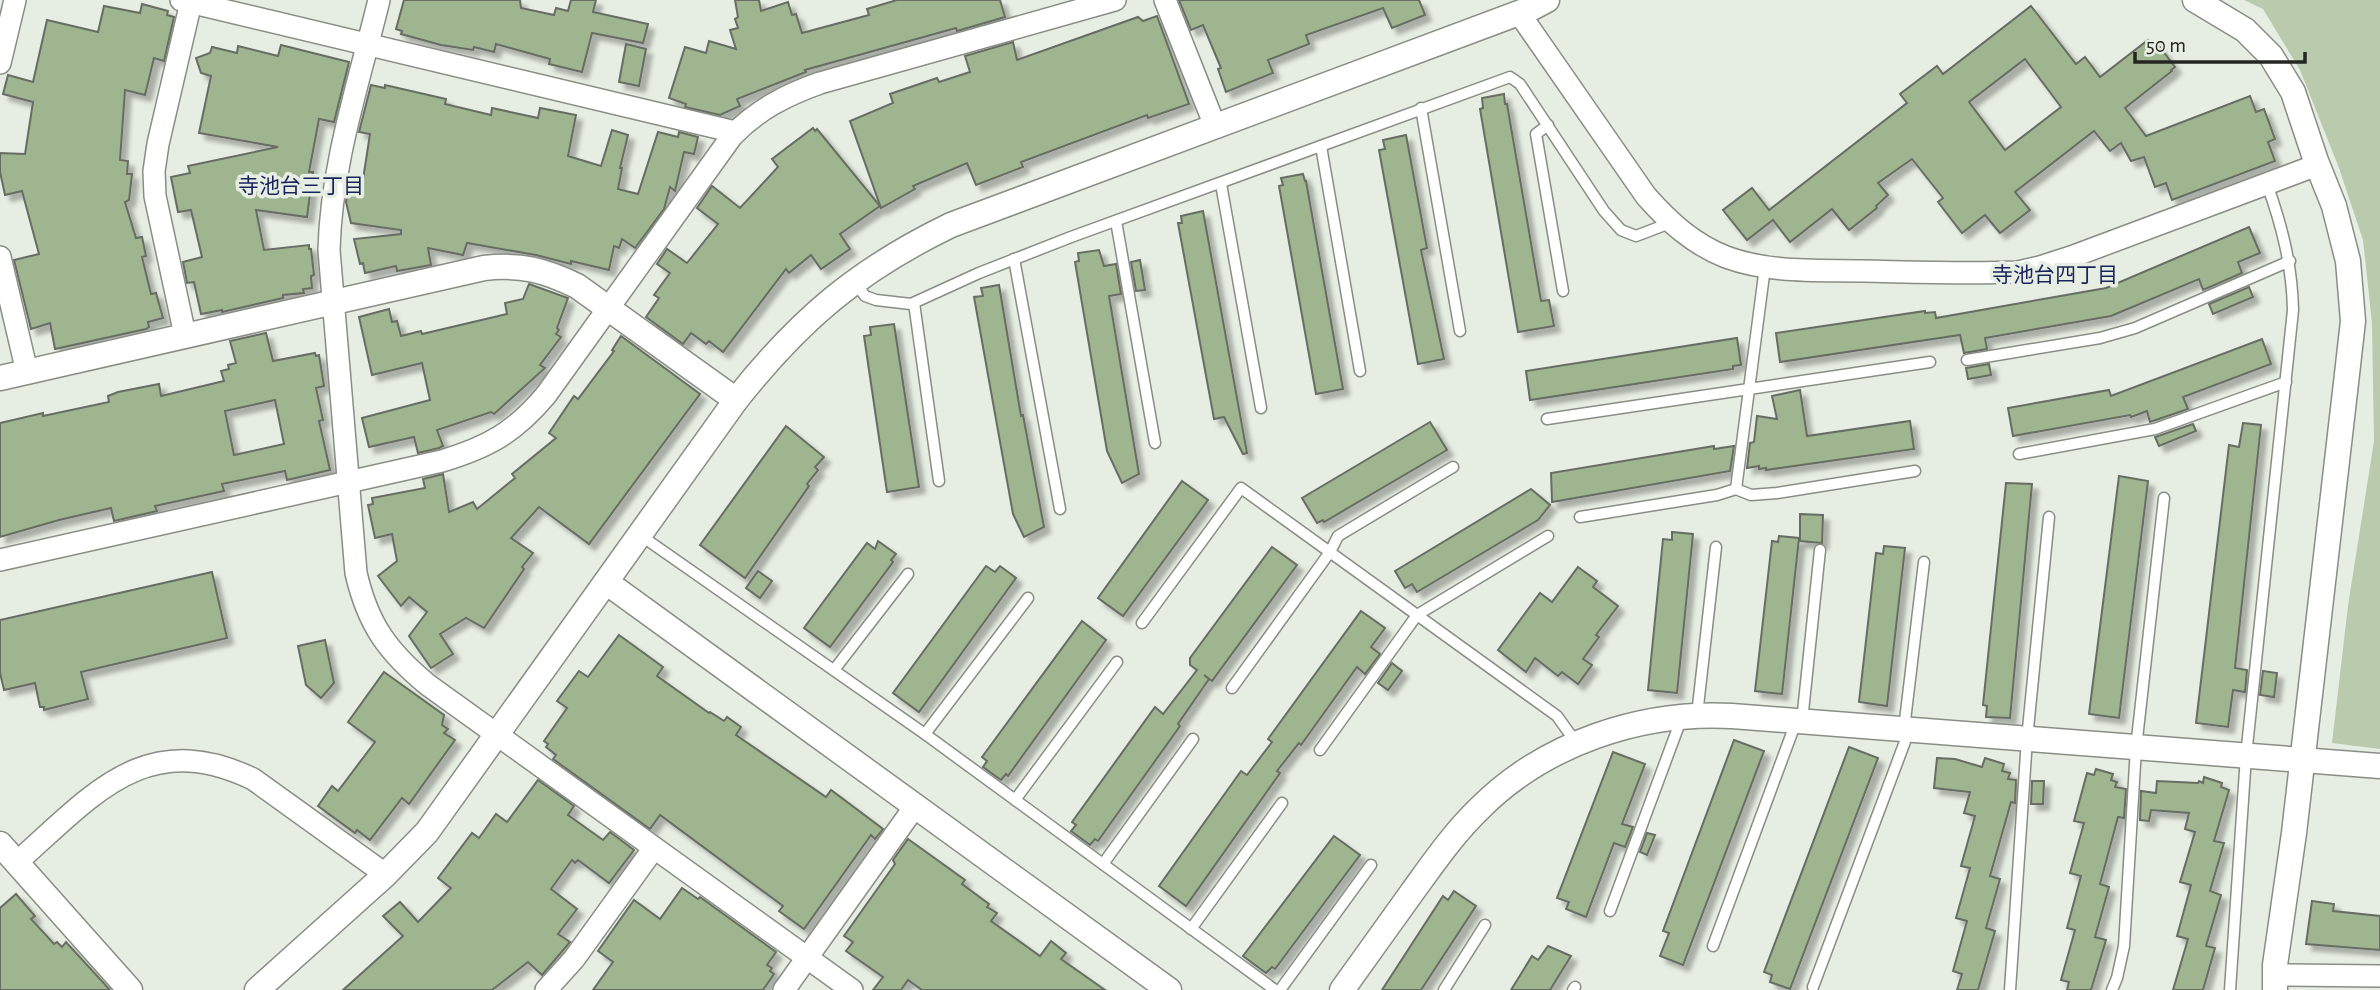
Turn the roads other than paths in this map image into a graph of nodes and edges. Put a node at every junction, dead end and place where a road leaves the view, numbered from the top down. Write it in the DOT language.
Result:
graph roads {
  1 [pos="15,0"];
  2 [pos="379,0"];
  3 [pos="1115,0"];
  4 [pos="1165,0"];
  5 [pos="1547,0"];
  6 [pos="2195,0"];
  7 [pos="186,1"];
  8 [pos="1519,12"];
  9 [pos="369,45"];
  10 [pos="0,63"];
  11 [pos="1421,108"];
  12 [pos="1548,125"];
  13 [pos="1215,126"];
  14 [pos="735,132"];
  15 [pos="1321,146"];
  16 [pos="2317,165"];
  17 [pos="1221,184"];
  18 [pos="2267,184"];
  19 [pos="1116,221"];
  20 [pos="1671,223"];
  21 [pos="0,257"];
  22 [pos="1014,259"];
  23 [pos="2290,261"];
  24 [pos="1765,267"];
  25 [pos="855,281"];
  26 [pos="1563,291"];
  27 [pos="334,302"];
  28 [pos="914,303"];
  29 [pos="608,308"];
  30 [pos="1460,331"];
  31 [pos="185,335"];
  32 [pos="1967,360"];
  33 [pos="1930,362"];
  34 [pos="1360,371"];
  35 [pos="27,372"];
  36 [pos="0,378"];
  37 [pos="2286,382"];
  38 [pos="1749,388"];
  39 [pos="736,400"];
  40 [pos="1261,408"];
  41 [pos="1547,419"];
  42 [pos="1155,443"];
  43 [pos="2019,454"];
  44 [pos="1453,467"];
  45 [pos="1915,471"];
  46 [pos="939,481"];
  47 [pos="349,482"];
  48 [pos="1736,489"];
  49 [pos="2164,498"];
  50 [pos="1060,509"];
  51 [pos="1580,517"];
  52 [pos="2049,517"];
  53 [pos="640,535"];
  54 [pos="1548,536"];
  55 [pos="1716,547"];
  56 [pos="1820,551"];
  57 [pos="1330,552"];
  58 [pos="0,560"];
  59 [pos="1924,562"];
  60 [pos="908,574"];
  61 [pos="606,582"];
  62 [pos="1028,597"];
  63 [pos="1417,615"];
  64 [pos="1142,623"];
  65 [pos="1117,662"];
  66 [pos="834,670"];
  67 [pos="1232,688"];
  68 [pos="1689,715"];
  69 [pos="1799,721"];
  70 [pos="1907,729"];
  71 [pos="497,734"];
  72 [pos="925,734"];
  73 [pos="1193,738"];
  74 [pos="2027,739"];
  75 [pos="1577,744"];
  76 [pos="2136,748"];
  77 [pos="1320,750"];
  78 [pos="2246,756"];
  79 [pos="2303,761"];
  80 [pos="2380,766"];
  81 [pos="1015,800"];
  82 [pos="1282,803"];
  83 [pos="915,805"];
  84 [pos="654,848"];
  85 [pos="8,854"];
  86 [pos="1103,864"];
  87 [pos="1371,866"];
  88 [pos="385,874"];
  89 [pos="1610,911"];
  90 [pos="1485,925"];
  91 [pos="1191,929"];
  92 [pos="1713,946"];
  93 [pos="807,957"];
  94 [pos="2380,976"];
  95 [pos="2275,982"];
  96 [pos="1813,987"];
  97 [pos="130,990"];
  98 [pos="257,990"];
  99 [pos="546,990"];
  100 [pos="784,990"];
  101 [pos="852,990"];
  102 [pos="1169,990"];
  103 [pos="1277,990"];
  104 [pos="1342,990"];
  105 [pos="1444,990"];
  106 [pos="2010,990"];
  107 [pos="2112,990"];
  108 [pos="2230,990"];
  1 -- 10 [label="street"];
  2 -- 9 [label="street"];
  3 -- 14 [label="street"];
  4 -- 13 [label="street"];
  5 -- 8 [label="street"];
  6 -- 16 [label="street"];
  7 -- 9 [label="street"];
  7 -- 31 [label="street"];
  8 -- 13 [label="street"];
  8 -- 20 [label="street"];
  9 -- 14 [label="street"];
  9 -- 27 [label="street"];
  11 -- 12 [label="lane"];
  11 -- 15 [label="lane"];
  11 -- 30 [label="lane"];
  12 -- 20 [label="lane"];
  12 -- 26 [label="lane"];
  13 -- 25 [label="street"];
  14 -- 29 [label="street"];
  15 -- 17 [label="lane"];
  15 -- 34 [label="lane"];
  16 -- 18 [label="street"];
  16 -- 79 [label="street"];
  17 -- 19 [label="lane"];
  17 -- 40 [label="lane"];
  18 -- 23 [label="lane"];
  18 -- 24 [label="street"];
  19 -- 22 [label="lane"];
  19 -- 42 [label="lane"];
  20 -- 24 [label="street"];
  21 -- 35 [label="street"];
  22 -- 28 [label="lane"];
  22 -- 50 [label="lane"];
  23 -- 32 [label="lane"];
  23 -- 37 [label="lane"];
  24 -- 38 [label="lane"];
  25 -- 28 [label="lane"];
  25 -- 39 [label="street"];
  27 -- 29 [label="street"];
  27 -- 31 [label="street"];
  27 -- 47 [label="street"];
  28 -- 46 [label="lane"];
  29 -- 39 [label="street"];
  29 -- 47 [label="street"];
  31 -- 35 [label="street"];
  33 -- 38 [label="lane"];
  35 -- 36 [label="street"];
  37 -- 43 [label="lane"];
  37 -- 78 [label="lane"];
  38 -- 41 [label="lane"];
  38 -- 48 [label="lane"];
  39 -- 53 [label="street"];
  44 -- 57 [label="lane"];
  45 -- 48 [label="lane"];
  47 -- 58 [label="street"];
  47 -- 71 [label="street"];
  48 -- 51 [label="lane"];
  49 -- 76 [label="lane"];
  52 -- 74 [label="lane"];
  53 -- 61 [label="street"];
  53 -- 66 [label="lane"];
  54 -- 63 [label="lane"];
  55 -- 68 [label="lane"];
  56 -- 69 [label="lane"];
  57 -- 63 [label="lane"];
  57 -- 64 [label="lane"];
  57 -- 67 [label="lane"];
  59 -- 70 [label="lane"];
  60 -- 66 [label="lane"];
  61 -- 71 [label="street"];
  61 -- 83 [label="street"];
  62 -- 72 [label="lane"];
  63 -- 75 [label="lane"];
  63 -- 77 [label="lane"];
  65 -- 81 [label="lane"];
  66 -- 72 [label="lane"];
  68 -- 69 [label="street"];
  68 -- 75 [label="street"];
  68 -- 89 [label="lane"];
  69 -- 70 [label="street"];
  69 -- 92 [label="lane"];
  70 -- 74 [label="street"];
  70 -- 96 [label="lane"];
  71 -- 84 [label="street"];
  71 -- 88 [label="street"];
  72 -- 81 [label="lane"];
  73 -- 86 [label="lane"];
  74 -- 76 [label="street"];
  74 -- 106 [label="lane"];
  75 -- 104 [label="street"];
  76 -- 78 [label="street"];
  76 -- 107 [label="lane"];
  78 -- 79 [label="street"];
  78 -- 108 [label="lane"];
  79 -- 80 [label="street"];
  79 -- 95 [label="street"];
  81 -- 86 [label="lane"];
  82 -- 91 [label="lane"];
  83 -- 93 [label="street"];
  83 -- 102 [label="street"];
  84 -- 93 [label="street"];
  84 -- 99 [label="street"];
  85 -- 88 [label="street"];
  85 -- 97 [label="street"];
  86 -- 91 [label="lane"];
  87 -- 103 [label="lane"];
  88 -- 98 [label="street"];
  90 -- 105 [label="lane"];
  91 -- 103 [label="lane"];
  93 -- 100 [label="street"];
  93 -- 101 [label="street"];
  94 -- 95 [label="street"];
}
